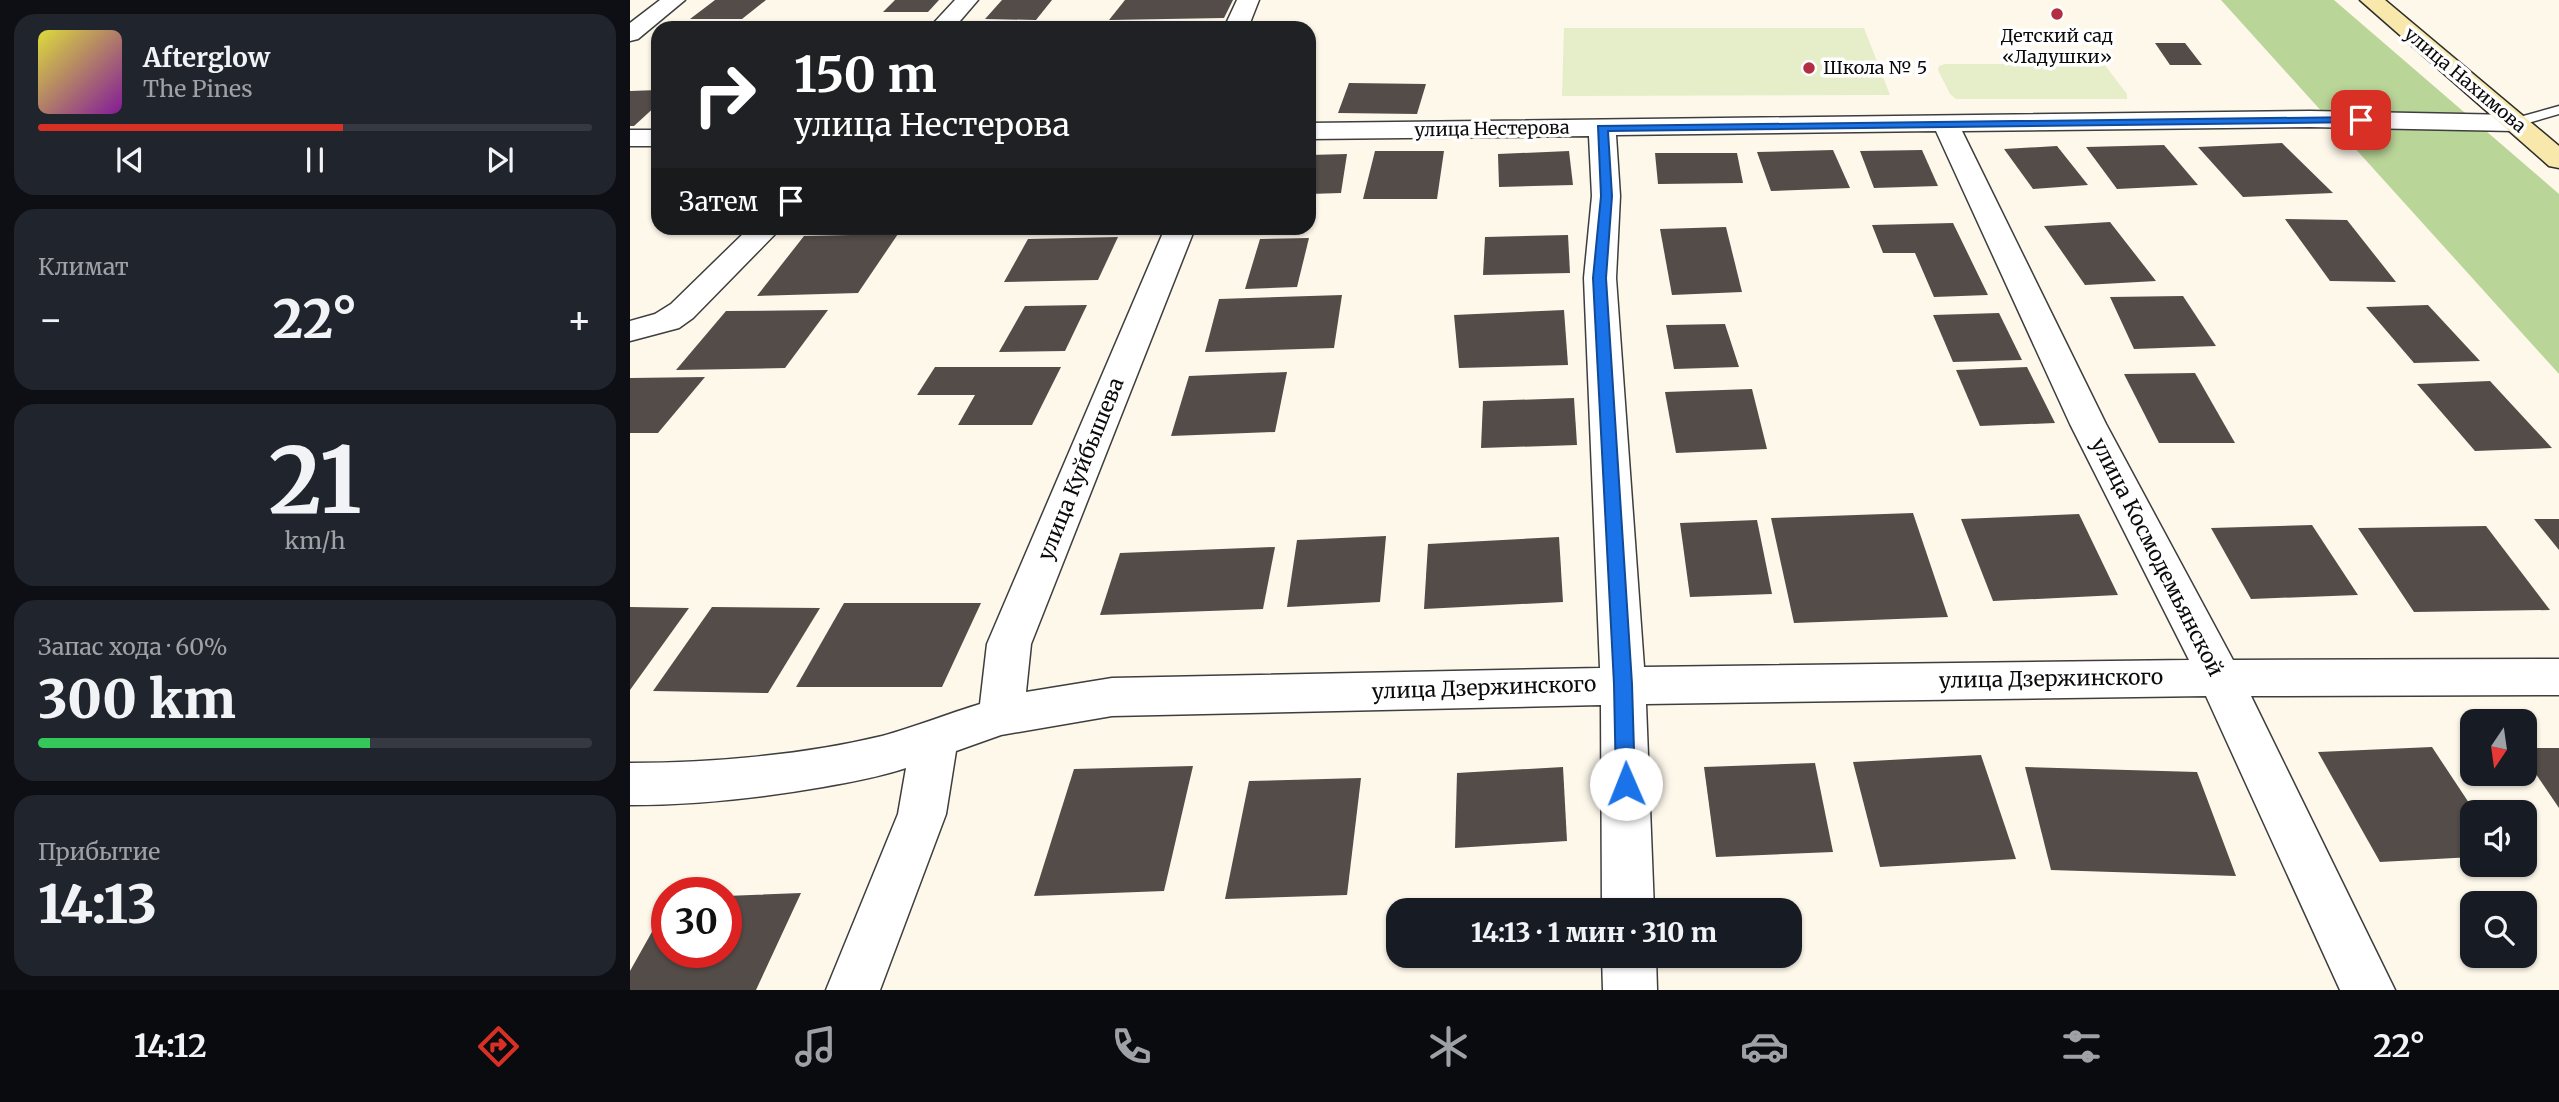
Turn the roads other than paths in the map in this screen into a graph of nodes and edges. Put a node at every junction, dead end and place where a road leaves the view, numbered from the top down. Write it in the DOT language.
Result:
graph roads {
  1 [pos="674,0"];
  2 [pos="967,0"];
  3 [pos="1248,0"];
  4 [pos="2371,0"];
  5 [pos="948,21"];
  6 [pos="1239,21"];
  7 [pos="630,34"];
  8 [pos="2559,110"];
  9 [pos="1945,123"];
  10 [pos="2515,123"];
  11 [pos="1602,128"];
  12 [pos="1316,131"];
  13 [pos="630,138"];
  14 [pos="651,138"];
  15 [pos="2559,160"];
  16 [pos="759,235"];
  17 [pos="1177,235"];
  18 [pos="630,331"];
  19 [pos="2219,676"];
  20 [pos="2559,677"];
  21 [pos="1623,684"];
  22 [pos="1001,716"];
  23 [pos="935,739"];
  24 [pos="630,784"];
  25 [pos="1628,898"];
  26 [pos="1629,968"];
  27 [pos="853,990"];
  28 [pos="1630,990"];
  29 [pos="2368,990"];
  1 -- 7 [label="street"];
  2 -- 5 [label="street"];
  3 -- 6 [label="street"];
  4 -- 10 [label="main road, улица Нахимова"];
  8 -- 10 [label="lane"];
  9 -- 10 [label="street, улица Нестерова"];
  9 -- 11 [label="street, улица Нестерова"];
  9 -- 19 [label="street, улица Космодемьянской"];
  10 -- 15 [label="main road, улица Нахимова"];
  11 -- 12 [label="street, улица Нестерова"];
  11 -- 21 [label="street"];
  13 -- 14 [label="street"];
  16 -- 18 [label="street"];
  17 -- 22 [label="street, улица Куйбышева"];
  19 -- 20 [label="street, улица Дзержинского"];
  19 -- 21 [label="street, улица Дзержинского"];
  19 -- 29 [label="street, улица Космодемьянской"];
  21 -- 22 [label="street, улица Дзержинского"];
  21 -- 25 [label="street"];
  22 -- 23 [label="street, улица Дзержинского"];
  23 -- 24 [label="street, улица Дзержинского"];
  23 -- 27 [label="street"];
  26 -- 28 [label="street"];
}
